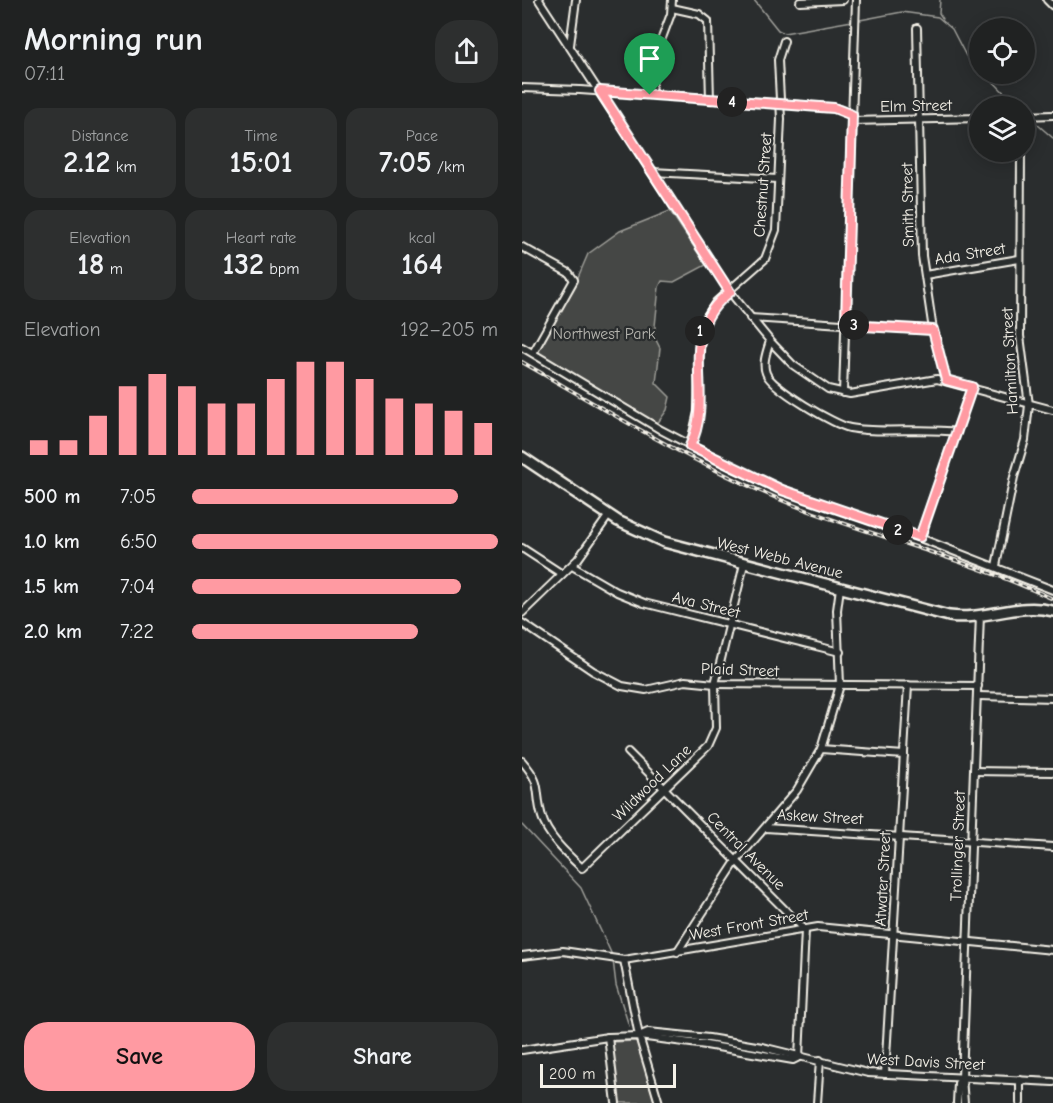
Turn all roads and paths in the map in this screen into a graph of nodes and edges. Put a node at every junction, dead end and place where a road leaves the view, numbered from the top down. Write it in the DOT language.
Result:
graph roads {
  1 [pos="539,0"];
  2 [pos="576,0"];
  3 [pos="843,0"];
  4 [pos="856,0"];
  5 [pos="1047,0"];
  6 [pos="800,2"];
  7 [pos="672,4"];
  8 [pos="1053,6"];
  9 [pos="917,28"];
  10 [pos="784,41"];
  11 [pos="570,45"];
  12 [pos="522,88"];
  13 [pos="600,91"];
  14 [pos="650,95"];
  15 [pos="710,100"];
  16 [pos="781,105"];
  17 [pos="1053,115"];
  18 [pos="1035,116"];
  19 [pos="852,118"];
  20 [pos="969,118"];
  21 [pos="919,120"];
  22 [pos="1021,162"];
  23 [pos="652,172"];
  24 [pos="778,180"];
  25 [pos="522,248"];
  26 [pos="1019,259"];
  27 [pos="925,275"];
  28 [pos="730,292"];
  29 [pos="750,318"];
  30 [pos="846,325"];
  31 [pos="933,330"];
  32 [pos="770,341"];
  33 [pos="522,347"];
  34 [pos="533,353"];
  35 [pos="946,380"];
  36 [pos="972,387"];
  37 [pos="843,393"];
  38 [pos="1029,405"];
  39 [pos="1053,410"];
  40 [pos="957,432"];
  41 [pos="690,446"];
  42 [pos="522,457"];
  43 [pos="609,515"];
  44 [pos="920,537"];
  45 [pos="522,548"];
  46 [pos="744,564"];
  47 [pos="572,566"];
  48 [pos="996,566"];
  49 [pos="562,574"];
  50 [pos="840,588"];
  51 [pos="1053,590"];
  52 [pos="1053,611"];
  53 [pos="522,613"];
  54 [pos="980,615"];
  55 [pos="522,623"];
  56 [pos="729,624"];
  57 [pos="840,652"];
  58 [pos="715,684"];
  59 [pos="840,685"];
  60 [pos="908,685"];
  61 [pos="978,686"];
  62 [pos="978,696"];
  63 [pos="1053,698"];
  64 [pos="821,749"];
  65 [pos="628,752"];
  66 [pos="904,755"];
  67 [pos="522,761"];
  68 [pos="974,771"];
  69 [pos="1053,771"];
  70 [pos="665,789"];
  71 [pos="766,828"];
  72 [pos="899,836"];
  73 [pos="972,840"];
  74 [pos="1053,847"];
  75 [pos="736,860"];
  76 [pos="805,930"];
  77 [pos="894,934"];
  78 [pos="968,941"];
  79 [pos="1053,950"];
  80 [pos="677,952"];
  81 [pos="522,956"];
  82 [pos="621,959"];
  83 [pos="639,1036"];
  84 [pos="608,1037"];
  85 [pos="522,1050"];
  86 [pos="799,1057"];
  87 [pos="820,1060"];
  88 [pos="885,1074"];
  89 [pos="962,1078"];
  90 [pos="1020,1080"];
  91 [pos="1053,1082"];
  92 [pos="616,1103"];
  93 [pos="659,1103"];
  94 [pos="817,1103"];
  95 [pos="957,1103"];
  96 [pos="964,1103"];
  97 [pos="1020,1103"];
  1 -- 11 [label="street"];
  2 -- 11 [label="street"];
  3 -- 6 [label="street"];
  4 -- 19 [label="street"];
  5 -- 8 [label="street"];
  7 -- 14 [label="street"];
  7 -- 15 [label="street"];
  9 -- 21 [label="street, Smith Street"];
  10 -- 16 [label="street, Chestnut Street"];
  11 -- 13 [label="street"];
  12 -- 13 [label="street, Elm Street"];
  13 -- 14 [label="street, Elm Street"];
  13 -- 23 [label="street"];
  14 -- 15 [label="street, Elm Street"];
  15 -- 16 [label="street, Elm Street"];
  16 -- 19 [label="street, Elm Street"];
  16 -- 24 [label="street, Chestnut Street"];
  17 -- 18 [label="street"];
  19 -- 21 [label="street, Elm Street"];
  19 -- 30 [label="street"];
  20 -- 21 [label="street, Elm Street"];
  21 -- 27 [label="street, Smith Street"];
  22 -- 26 [label="street, Hamilton Street"];
  23 -- 24 [label="street"];
  23 -- 28 [label="street"];
  24 -- 28 [label="street, Chestnut Street"];
  25 -- 34 [label="street"];
  26 -- 27 [label="street, Ada Street"];
  26 -- 38 [label="street, Hamilton Street"];
  27 -- 31 [label="street, Smith Street"];
  28 -- 29 [label="street"];
  28 -- 41 [label="street, Chestnut Street"];
  29 -- 30 [label="street"];
  29 -- 32 [label="street"];
  30 -- 31 [label="street"];
  30 -- 37 [label="street"];
  31 -- 35 [label="street, Smith Street"];
  32 -- 37 [label="street"];
  32 -- 40 [label="street"];
  33 -- 34 [label="street"];
  34 -- 41 [label="street"];
  35 -- 36 [label="street"];
  35 -- 37 [label="street"];
  36 -- 38 [label="street"];
  36 -- 40 [label="street"];
  38 -- 39 [label="street"];
  38 -- 48 [label="street, Hamilton Street"];
  40 -- 44 [label="street"];
  41 -- 44 [label="street"];
  42 -- 43 [label="highway, West Webb Avenue"];
  43 -- 46 [label="highway, West Webb Avenue"];
  43 -- 47 [label="street"];
  44 -- 48 [label="street"];
  45 -- 49 [label="street"];
  46 -- 50 [label="highway, West Webb Avenue"];
  46 -- 56 [label="street, Wildwood Lane"];
  47 -- 49 [label="street"];
  47 -- 56 [label="street, Ava Street"];
  48 -- 51 [label="street"];
  49 -- 53 [label="street"];
  50 -- 54 [label="highway, West Webb Avenue"];
  50 -- 57 [label="street"];
  52 -- 54 [label="highway, West Webb Avenue"];
  54 -- 61 [label="street, Trollinger Street"];
  55 -- 58 [label="street, Plaid Street"];
  56 -- 57 [label="street, Ava Street"];
  56 -- 58 [label="street, Wildwood Lane"];
  57 -- 59 [label="street"];
  58 -- 59 [label="street, Plaid Street"];
  58 -- 70 [label="street, Wildwood Lane"];
  59 -- 60 [label="street, Plaid Street"];
  59 -- 64 [label="street"];
  60 -- 61 [label="street, Plaid Street"];
  60 -- 66 [label="street, Atwater Street"];
  61 -- 62 [label="street, Trollinger Street"];
  62 -- 63 [label="street"];
  62 -- 68 [label="street, Trollinger Street"];
  64 -- 66 [label="street"];
  64 -- 71 [label="street"];
  65 -- 70 [label="street, Central Avenue"];
  66 -- 72 [label="street, Atwater Street"];
  67 -- 70 [label="street, Wildwood Lane"];
  68 -- 69 [label="street"];
  68 -- 73 [label="street, Trollinger Street"];
  70 -- 75 [label="street, Central Avenue"];
  71 -- 72 [label="street, Askew Street"];
  71 -- 75 [label="street"];
  72 -- 73 [label="street, Askew Street"];
  72 -- 77 [label="street, Atwater Street"];
  73 -- 74 [label="street, Askew Street"];
  73 -- 78 [label="street, Trollinger Street"];
  75 -- 76 [label="street, Central Avenue"];
  75 -- 80 [label="street"];
  76 -- 77 [label="street, West Front Street"];
  76 -- 80 [label="street, West Front Street"];
  76 -- 86 [label="street"];
  77 -- 78 [label="street, West Front Street"];
  77 -- 88 [label="street, Atwater Street"];
  78 -- 79 [label="street, West Front Street"];
  78 -- 89 [label="street, Trollinger Street"];
  80 -- 82 [label="street, West Front Street"];
  81 -- 82 [label="street, West Front Street"];
  82 -- 83 [label="street"];
  83 -- 84 [label="street, West Davis Street"];
  83 -- 86 [label="street, West Davis Street"];
  83 -- 93 [label="street"];
  84 -- 85 [label="street, West Davis Street"];
  84 -- 92 [label="street"];
  86 -- 87 [label="street, West Davis Street"];
  87 -- 88 [label="street, West Davis Street"];
  87 -- 94 [label="street"];
  88 -- 89 [label="street, West Davis Street"];
  89 -- 90 [label="street, West Davis Street"];
  89 -- 95 [label="street"];
  89 -- 96 [label="street"];
  90 -- 91 [label="street, West Davis Street"];
  90 -- 97 [label="street"];
}
